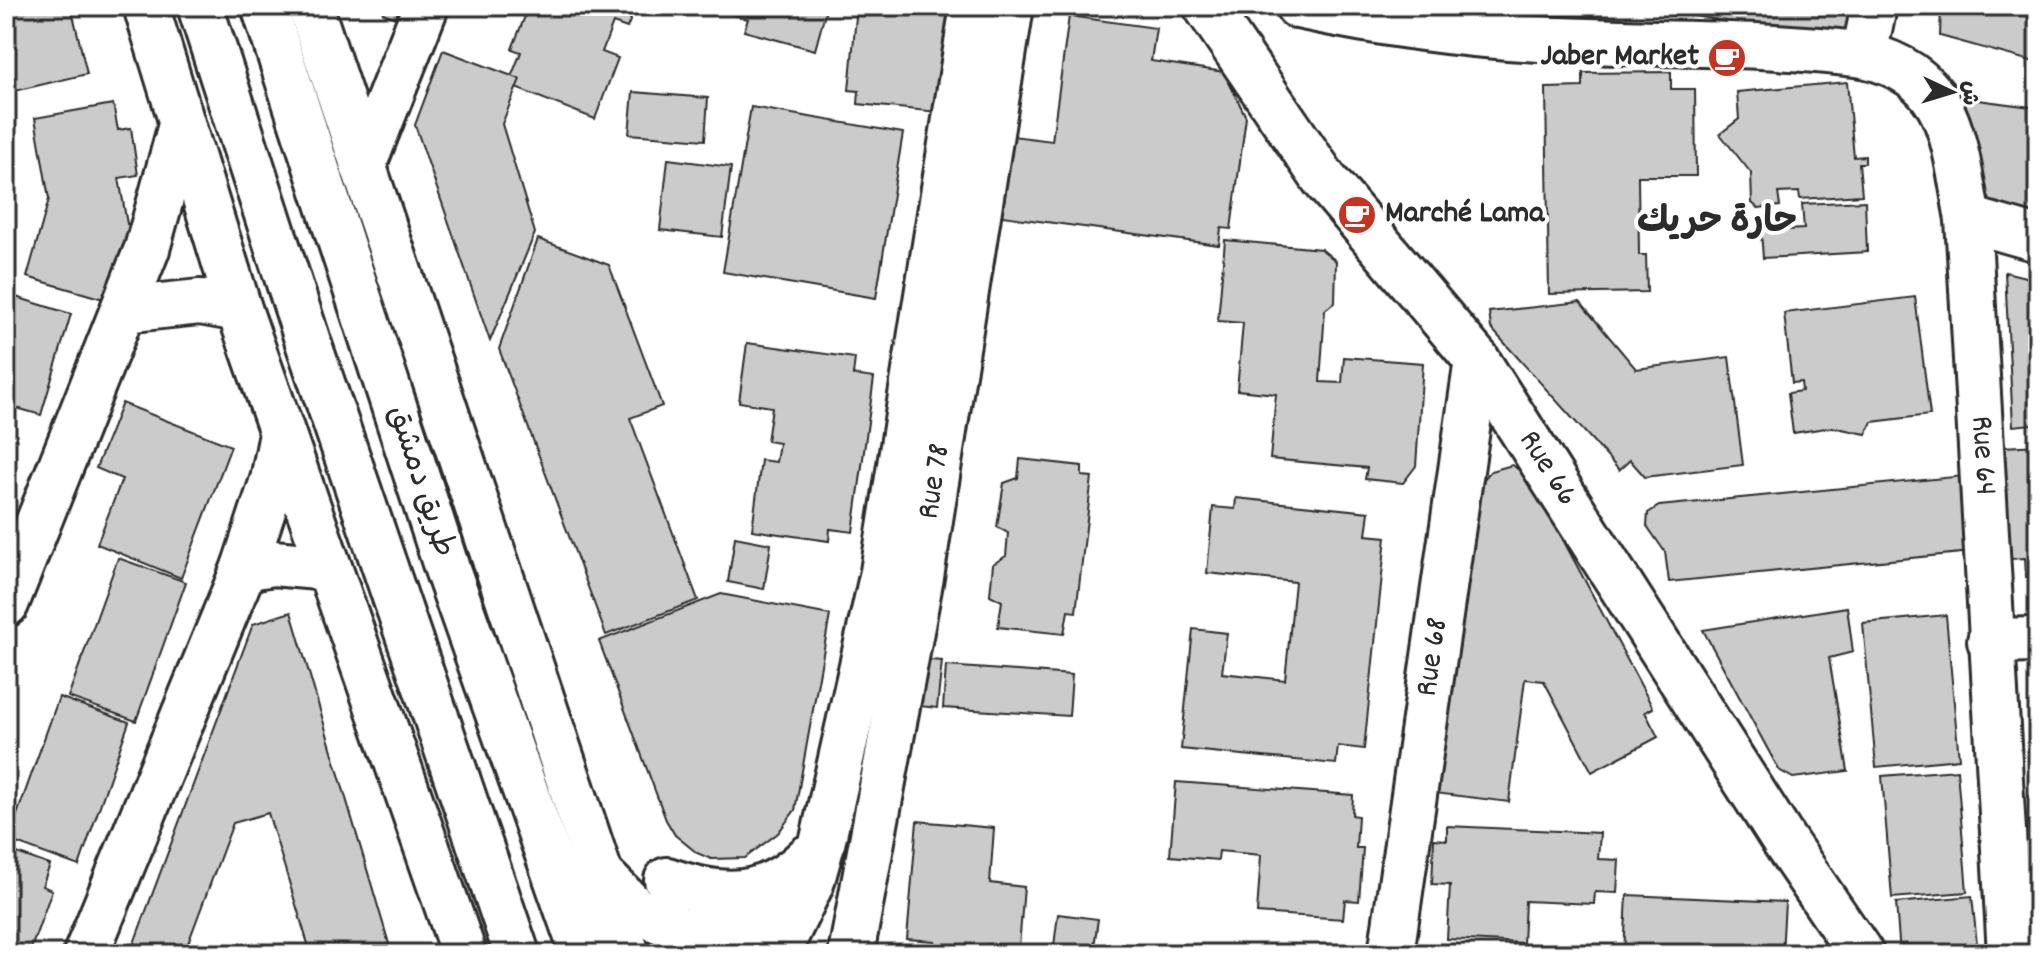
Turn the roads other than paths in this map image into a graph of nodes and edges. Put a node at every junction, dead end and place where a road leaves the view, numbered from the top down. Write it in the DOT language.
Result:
graph roads {
  1 [pos="146,6"];
  2 [pos="200,6"];
  3 [pos="264,6"];
  4 [pos="310,6"];
  5 [pos="426,6"];
  6 [pos="973,6"];
  7 [pos="1011,6"];
  8 [pos="1206,6"];
  9 [pos="1298,6"];
  10 [pos="1874,6"];
  11 [pos="1864,55"];
  12 [pos="182,122"];
  13 [pos="363,166"];
  14 [pos="1968,219"];
  15 [pos="2038,239"];
  16 [pos="948,291"];
  17 [pos="239,309"];
  18 [pos="123,310"];
  19 [pos="1477,360"];
  20 [pos="282,434"];
  21 [pos="244,568"];
  22 [pos="329,568"];
  23 [pos="902,575"];
  24 [pos="6,604"];
  25 [pos="2038,640"];
  26 [pos="1990,641"];
  27 [pos="816,864"];
  28 [pos="602,876"];
  29 [pos="667,880"];
  30 [pos="86,954"];
  31 [pos="464,954"];
  32 [pos="517,954"];
  33 [pos="583,954"];
  34 [pos="627,954"];
  35 [pos="777,954"];
  36 [pos="851,954"];
  37 [pos="1391,954"];
  38 [pos="1861,954"];
  39 [pos="2010,954"];
  1 -- 12 [label="main road"];
  2 -- 32 [label="main road, طريق دمشق"];
  3 -- 33 [label="main road, طريق دمشق"];
  4 -- 13 [label="main road"];
  5 -- 13 [label="main road"];
  6 -- 16 [label="main road"];
  7 -- 16 [label="main road"];
  8 -- 19 [label="main road, Rue 66"];
  9 -- 11 [label="main road, Rue 64"];
  10 -- 11 [label="main road"];
  11 -- 14 [label="main road, Rue 64"];
  12 -- 17 [label="main road"];
  12 -- 18 [label="main road"];
  13 -- 28 [label="main road"];
  14 -- 15 [label="main road"];
  14 -- 26 [label="main road, Rue 64"];
  16 -- 23 [label="main road"];
  17 -- 18 [label="main road"];
  17 -- 20 [label="main road"];
  18 -- 24 [label="main road"];
  19 -- 37 [label="main road, Rue 68"];
  19 -- 38 [label="main road, Rue 66"];
  20 -- 21 [label="main road"];
  20 -- 22 [label="main road"];
  21 -- 22 [label="main road"];
  21 -- 30 [label="main road"];
  22 -- 31 [label="main road"];
  23 -- 27 [label="main road"];
  23 -- 36 [label="main road"];
  25 -- 26 [label="main road"];
  26 -- 39 [label="main road, Rue 64"];
  27 -- 28 [label="main road"];
  27 -- 29 [label="main road"];
  27 -- 35 [label="main road"];
  28 -- 34 [label="main road"];
}
